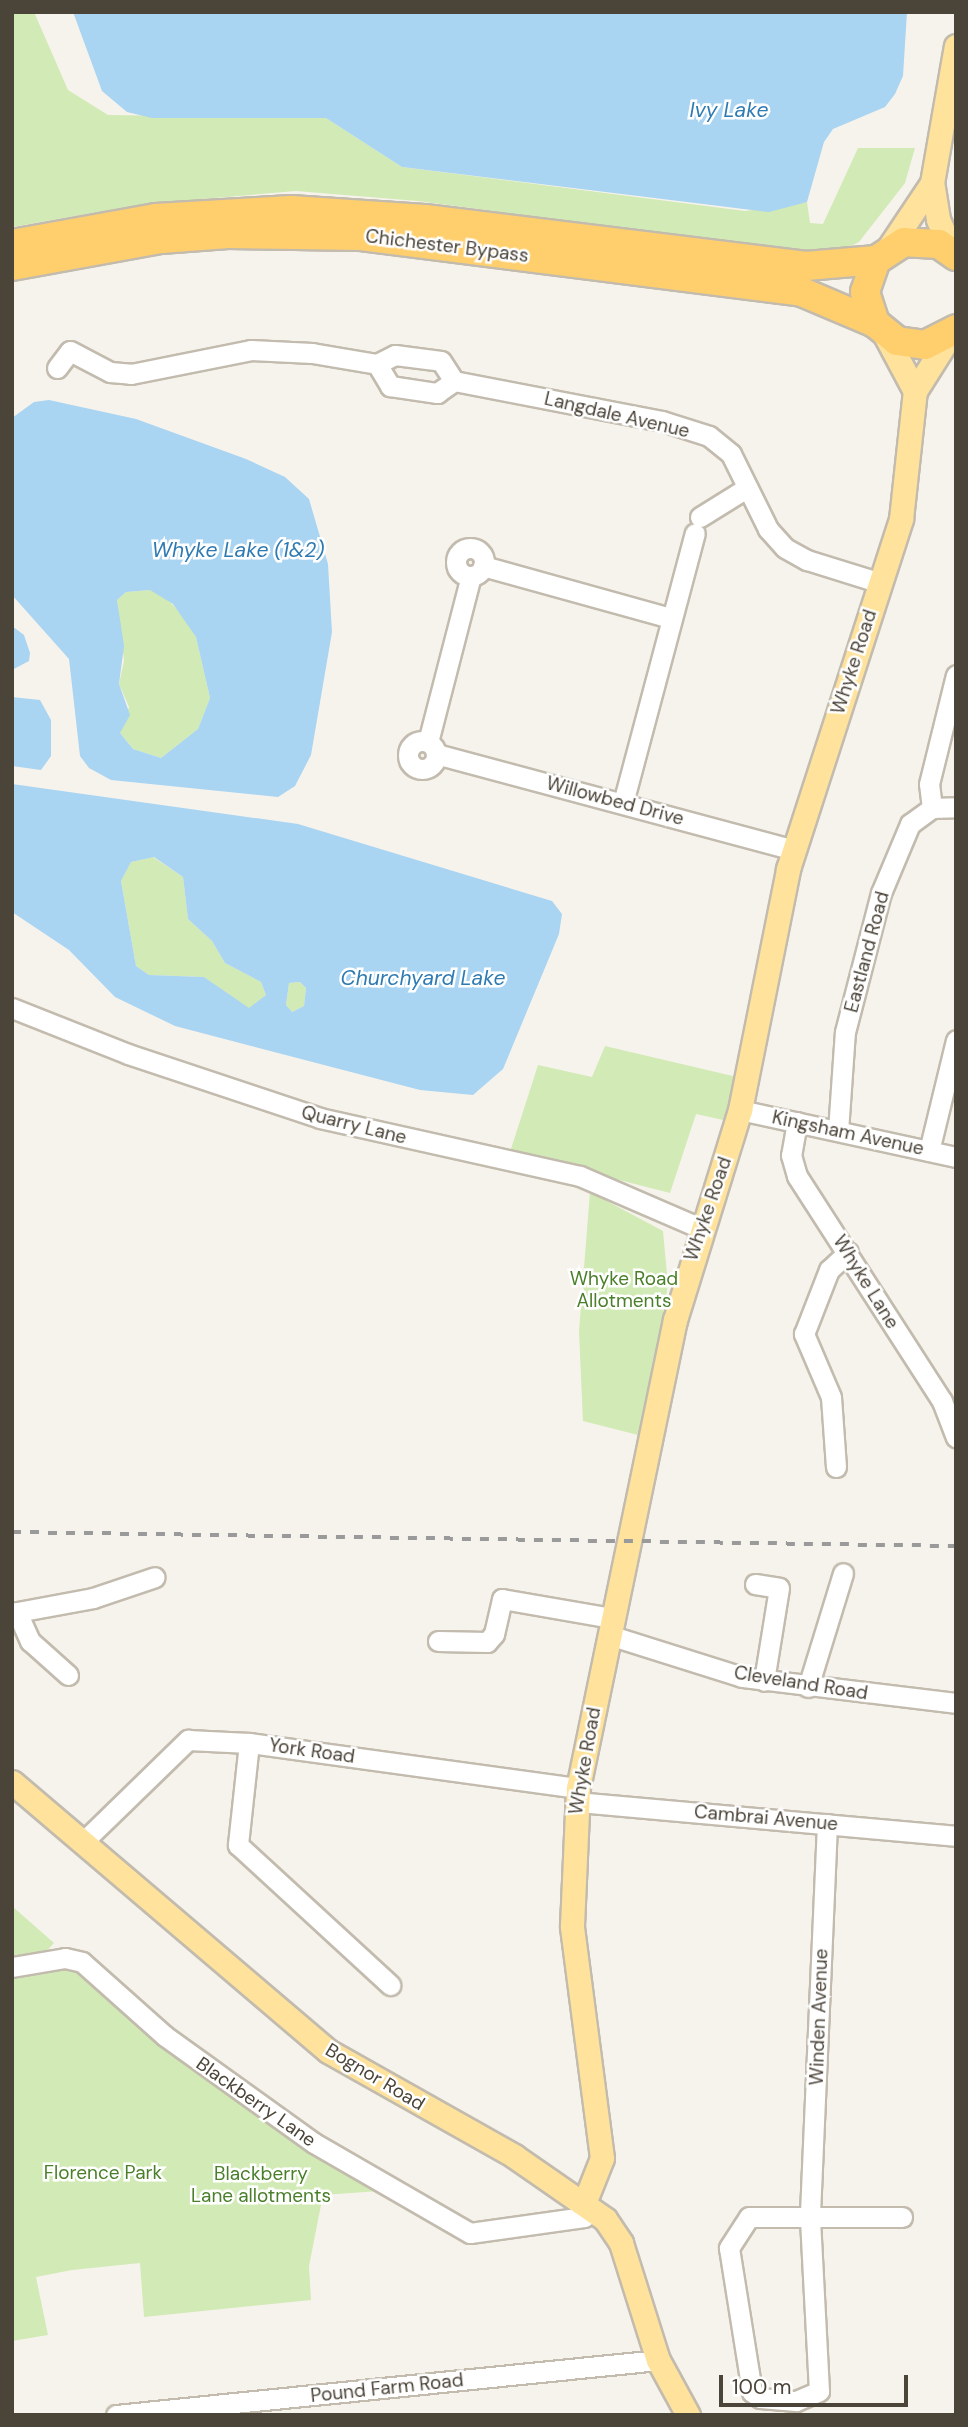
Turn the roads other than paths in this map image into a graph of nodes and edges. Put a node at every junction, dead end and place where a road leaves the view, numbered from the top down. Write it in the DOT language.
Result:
graph roads {
  1 [pos="956,46"];
  2 [pos="932,183"];
  3 [pos="12,244"];
  4 [pos="882,255"];
  5 [pos="955,255"];
  6 [pos="12,266"];
  7 [pos="880,328"];
  8 [pos="953,331"];
  9 [pos="377,364"];
  10 [pos="57,368"];
  11 [pos="454,381"];
  12 [pos="915,391"];
  13 [pos="746,489"];
  14 [pos="881,583"];
  15 [pos="670,618"];
  16 [pos="956,675"];
  17 [pos="623,803"];
  18 [pos="946,807"];
  19 [pos="794,850"];
  20 [pos="12,1008"];
  21 [pos="956,1040"];
  22 [pos="740,1110"];
  23 [pos="797,1122"];
  24 [pos="838,1131"];
  25 [pos="929,1151"];
  26 [pos="956,1157"];
  27 [pos="700,1228"];
  28 [pos="848,1252"];
  29 [pos="949,1403"];
  30 [pos="956,1437"];
  31 [pos="836,1467"];
  32 [pos="843,1573"];
  33 [pos="155,1577"];
  34 [pos="755,1584"];
  35 [pos="15,1613"];
  36 [pos="610,1627"];
  37 [pos="438,1641"];
  38 [pos="68,1675"];
  39 [pos="764,1681"];
  40 [pos="808,1686"];
  41 [pos="956,1703"];
  42 [pos="249,1743"];
  43 [pos="12,1782"];
  44 [pos="578,1795"];
  45 [pos="827,1824"];
  46 [pos="956,1836"];
  47 [pos="85,1840"];
  48 [pos="12,1967"];
  49 [pos="390,1985"];
  50 [pos="590,2205"];
  51 [pos="810,2214"];
  52 [pos="902,2217"];
  53 [pos="658,2360"];
  54 [pos="683,2408"];
  55 [pos="116,2415"];
  1 -- 2 [label="main road"];
  2 -- 4 [label="main road"];
  2 -- 5 [label="main road"];
  3 -- 4 [label="highway, Chichester Bypass"];
  4 -- 5 [label="highway, Chichester Bypass"];
  4 -- 7 [label="highway"];
  6 -- 7 [label="highway, Chichester Bypass"];
  7 -- 8 [label="highway, Chichester Bypass"];
  7 -- 12 [label="main road"];
  8 -- 12 [label="main road, Whyke Road"];
  9 -- 10 [label="street"];
  9 -- 11 [label="street"];
  9 -- 11 [label="street, Langdale Avenue"];
  11 -- 13 [label="street, Langdale Avenue"];
  12 -- 14 [label="main road, Whyke Road"];
  13 -- 14 [label="street, Langdale Avenue"];
  13 -- 15 [label="street"];
  14 -- 19 [label="main road, Whyke Road"];
  15 -- 17 [label="street"];
  15 -- 17 [label="street, Willowbed Drive"];
  16 -- 18 [label="street"];
  17 -- 19 [label="street, Willowbed Drive"];
  18 -- 24 [label="street, Eastland Road"];
  19 -- 22 [label="main road, Whyke Road"];
  20 -- 27 [label="street, Quarry Lane"];
  21 -- 25 [label="street"];
  22 -- 23 [label="street, Kingsham Avenue"];
  22 -- 27 [label="main road, Whyke Road"];
  23 -- 24 [label="street, Kingsham Avenue"];
  23 -- 28 [label="street, Whyke Lane"];
  24 -- 25 [label="street, Kingsham Avenue"];
  25 -- 26 [label="street, Kingsham Avenue"];
  27 -- 36 [label="main road, Whyke Road"];
  28 -- 29 [label="street, Whyke Lane"];
  28 -- 31 [label="street"];
  29 -- 30 [label="street, Whyke Lane"];
  32 -- 40 [label="street"];
  33 -- 35 [label="street"];
  34 -- 39 [label="street"];
  35 -- 38 [label="street"];
  36 -- 37 [label="street, Cleveland Road"];
  36 -- 39 [label="street, Cleveland Road"];
  36 -- 44 [label="main road, Whyke Road"];
  39 -- 40 [label="street, Cleveland Road"];
  40 -- 41 [label="street, Cleveland Road"];
  42 -- 44 [label="street, York Road"];
  42 -- 47 [label="street, York Road"];
  42 -- 49 [label="street"];
  43 -- 47 [label="main road, Bognor Road"];
  44 -- 45 [label="street, Cambrai Avenue"];
  44 -- 50 [label="main road, Whyke Road"];
  45 -- 46 [label="street, Cambrai Avenue"];
  45 -- 51 [label="street, Winden Avenue"];
  47 -- 50 [label="main road, Bognor Road"];
  48 -- 50 [label="street, Blackberry Lane"];
  50 -- 53 [label="main road, Bognor Road"];
  51 -- 51 [label="street, Winden Avenue"];
  51 -- 52 [label="street"];
  53 -- 54 [label="main road, Bognor Road"];
  53 -- 55 [label="street, Pound Farm Road"];
}
